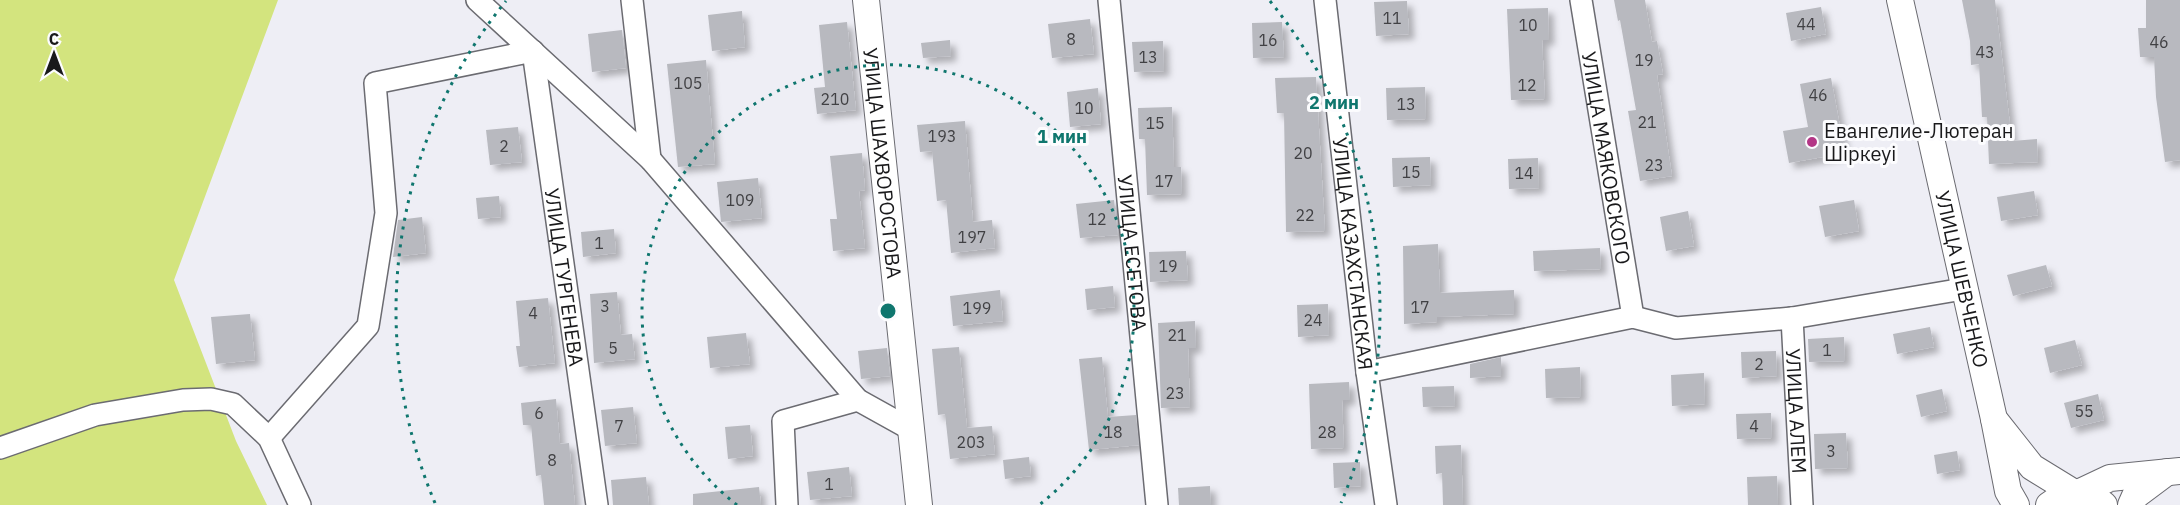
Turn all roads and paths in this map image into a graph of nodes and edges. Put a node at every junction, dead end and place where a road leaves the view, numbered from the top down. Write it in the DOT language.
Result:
graph roads {
  1 [pos="477,0"];
  2 [pos="632,0"];
  3 [pos="866,0"];
  4 [pos="1109,0"];
  5 [pos="1325,0"];
  6 [pos="1581,0"];
  7 [pos="1899,0"];
  8 [pos="533,51"];
  9 [pos="650,159"];
  10 [pos="1963,289"];
  11 [pos="1633,317"];
  12 [pos="1792,318"];
  13 [pos="1367,372"];
  14 [pos="858,400"];
  15 [pos="1994,419"];
  16 [pos="912,430"];
  17 [pos="269,438"];
  18 [pos="0,448"];
  19 [pos="2174,471"];
  20 [pos="2076,494"];
  21 [pos="300,505"];
  22 [pos="597,505"];
  23 [pos="787,505"];
  24 [pos="919,505"];
  25 [pos="1157,505"];
  26 [pos="1386,505"];
  27 [pos="1802,505"];
  28 [pos="2016,505"];
  29 [pos="2049,505"];
  30 [pos="2104,505"];
  31 [pos="2131,505"];
  1 -- 8 [label="street"];
  2 -- 9 [label="street"];
  3 -- 16 [label="street, УЛИЦА ШАХВОРОСТОВА"];
  4 -- 25 [label="street, УЛИЦА ЕСЕТОВА"];
  5 -- 13 [label="street, УЛИЦА КАЗАХСТАНСКАЯ"];
  6 -- 11 [label="street, УЛИЦА МАЯКОВСКОГО"];
  7 -- 10 [label="street, УЛИЦА ШЕВЧЕНКО"];
  8 -- 9 [label="street"];
  8 -- 17 [label="street"];
  8 -- 22 [label="street, УЛИЦА ТУРГЕНЕВА"];
  9 -- 14 [label="street"];
  10 -- 12 [label="street"];
  10 -- 15 [label="street, УЛИЦА ШЕВЧЕНКО"];
  11 -- 12 [label="street"];
  11 -- 13 [label="street"];
  12 -- 27 [label="street, УЛИЦА АЛЕМ"];
  13 -- 26 [label="street, УЛИЦА КАЗАХСТАНСКАЯ"];
  14 -- 16 [label="street"];
  14 -- 23 [label="street"];
  15 -- 20 [label="street"];
  15 -- 28 [label="street, УЛИЦА ШЕВЧЕНКО"];
  16 -- 24 [label="street, УЛИЦА ШАХВОРОСТОВА"];
  17 -- 18 [label="street"];
  17 -- 21 [label="street"];
  19 -- 20 [label="street"];
  19 -- 31 [label="street"];
  20 -- 29 [label="street"];
  20 -- 30 [label="street"];
}
